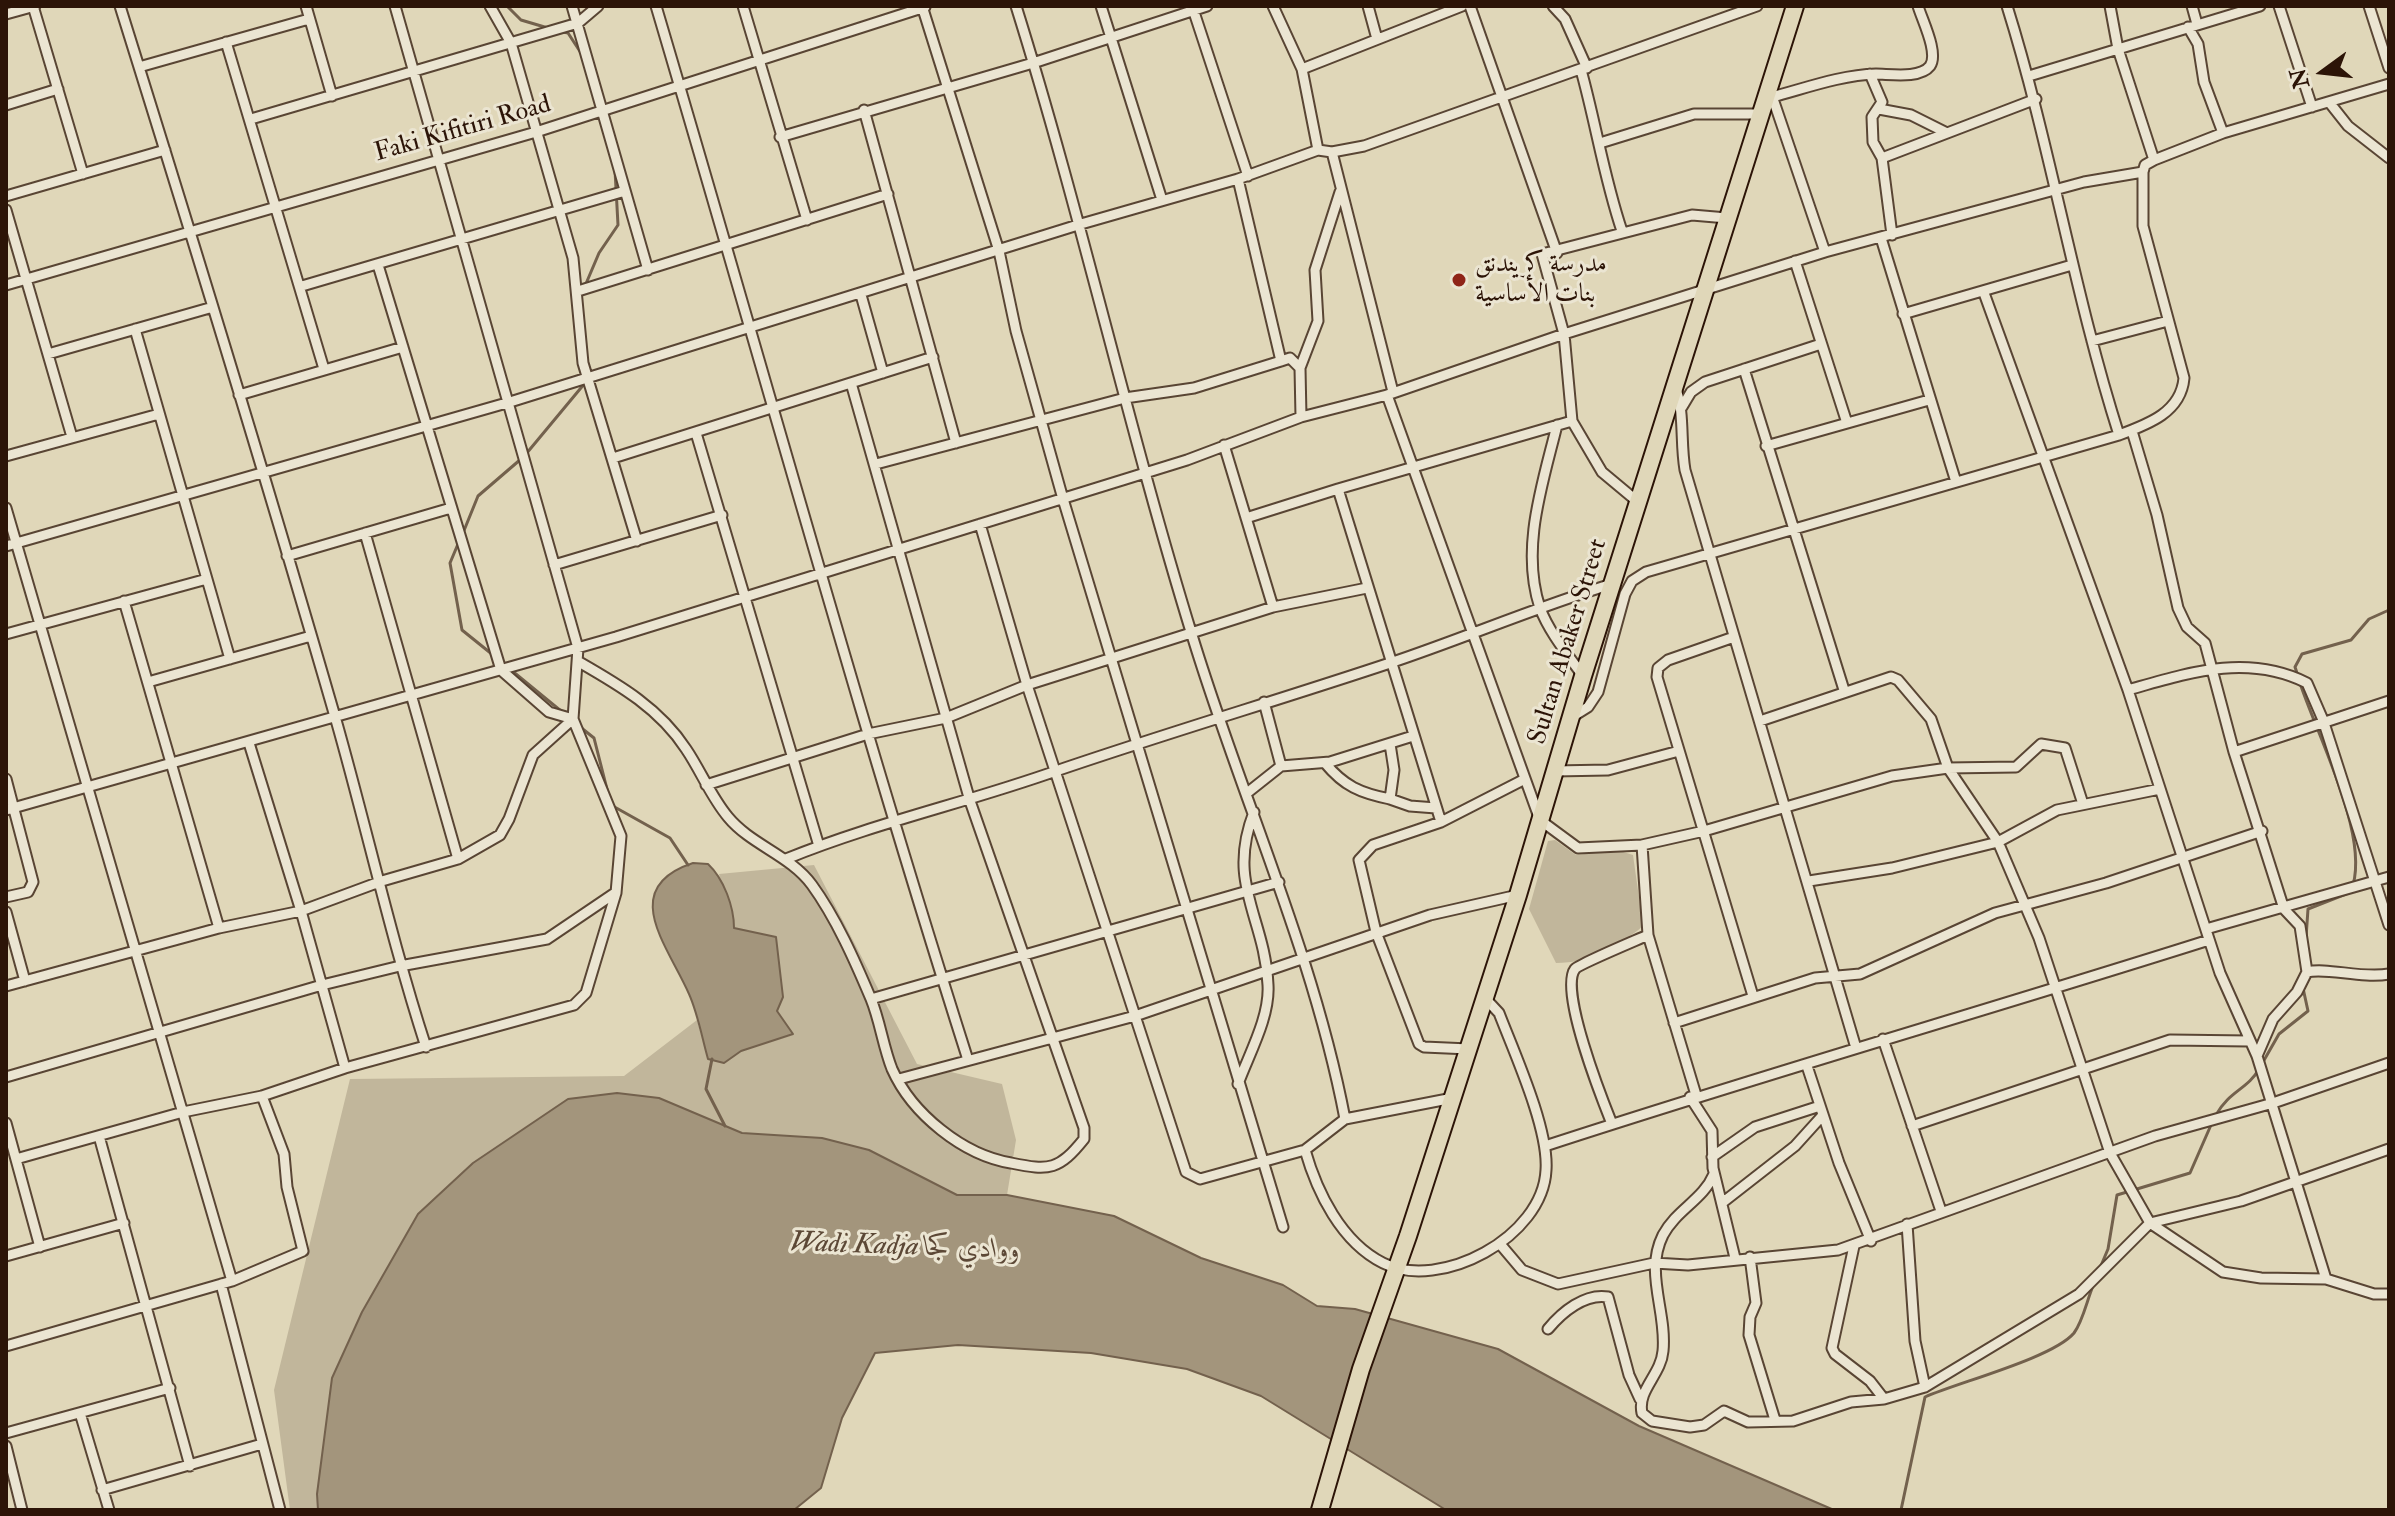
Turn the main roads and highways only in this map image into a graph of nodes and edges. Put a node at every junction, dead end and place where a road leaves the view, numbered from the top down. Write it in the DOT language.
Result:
graph roads {
  1 [pos="1795,6"];
  2 [pos="1321,1507"];
  1 -- 2 [label="highway, Sultan Abaker Street"];
}
